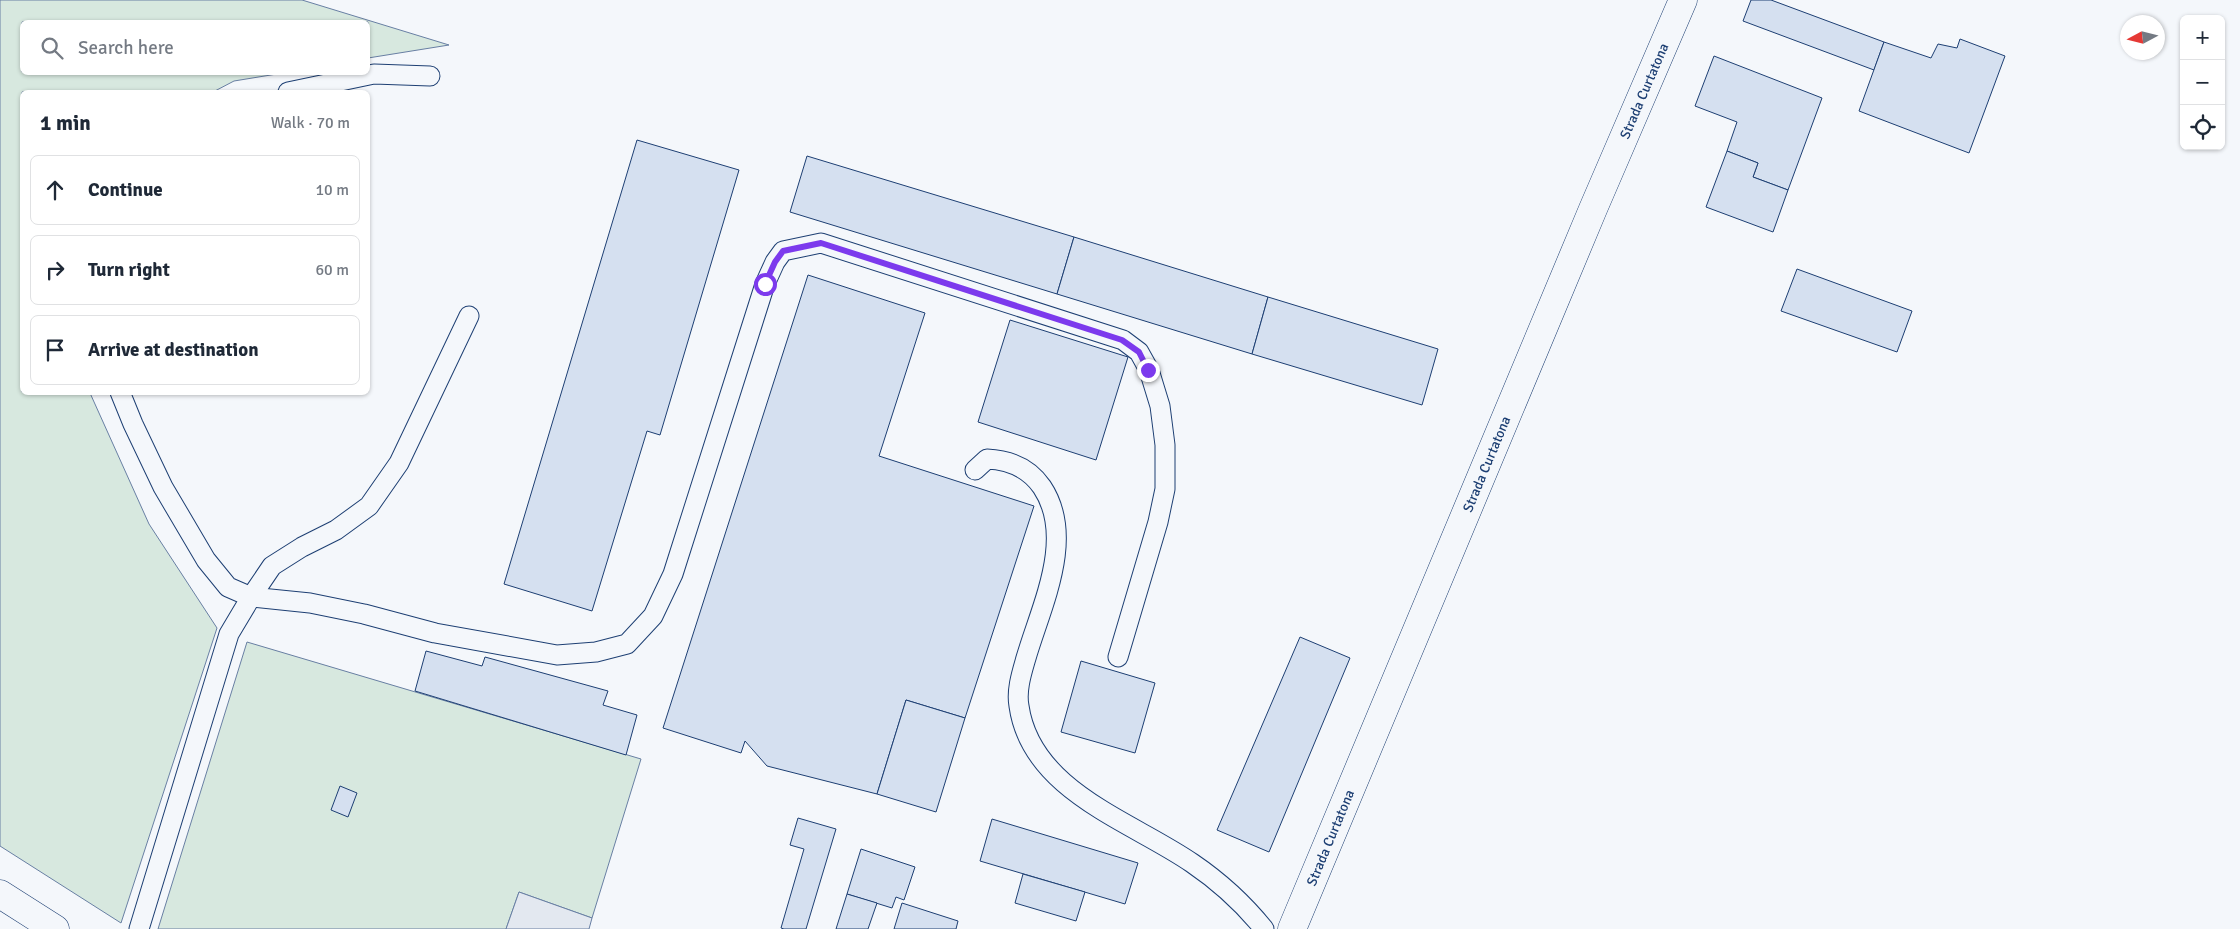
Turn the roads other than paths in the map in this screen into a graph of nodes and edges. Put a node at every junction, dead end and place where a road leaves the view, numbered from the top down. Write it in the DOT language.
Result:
graph roads {
  1 [pos="1683,0"];
  2 [pos="369,75"];
  3 [pos="370,75"];
  4 [pos="430,76"];
  5 [pos="298,90"];
  6 [pos="469,316"];
  7 [pos="121,395"];
  8 [pos="975,470"];
  9 [pos="251,597"];
  10 [pos="1118,657"];
  11 [pos="0,894"];
  12 [pos="55,929"];
  13 [pos="139,929"];
  14 [pos="1264,929"];
  15 [pos="1292,929"];
  1 -- 15 [label="street, Strada Curtatona"];
  2 -- 5 [label="lane"];
  3 -- 4 [label="lane"];
  6 -- 9 [label="lane"];
  7 -- 9 [label="lane"];
  8 -- 14 [label="lane"];
  9 -- 10 [label="lane"];
  9 -- 13 [label="lane"];
  11 -- 12 [label="street"];
}
